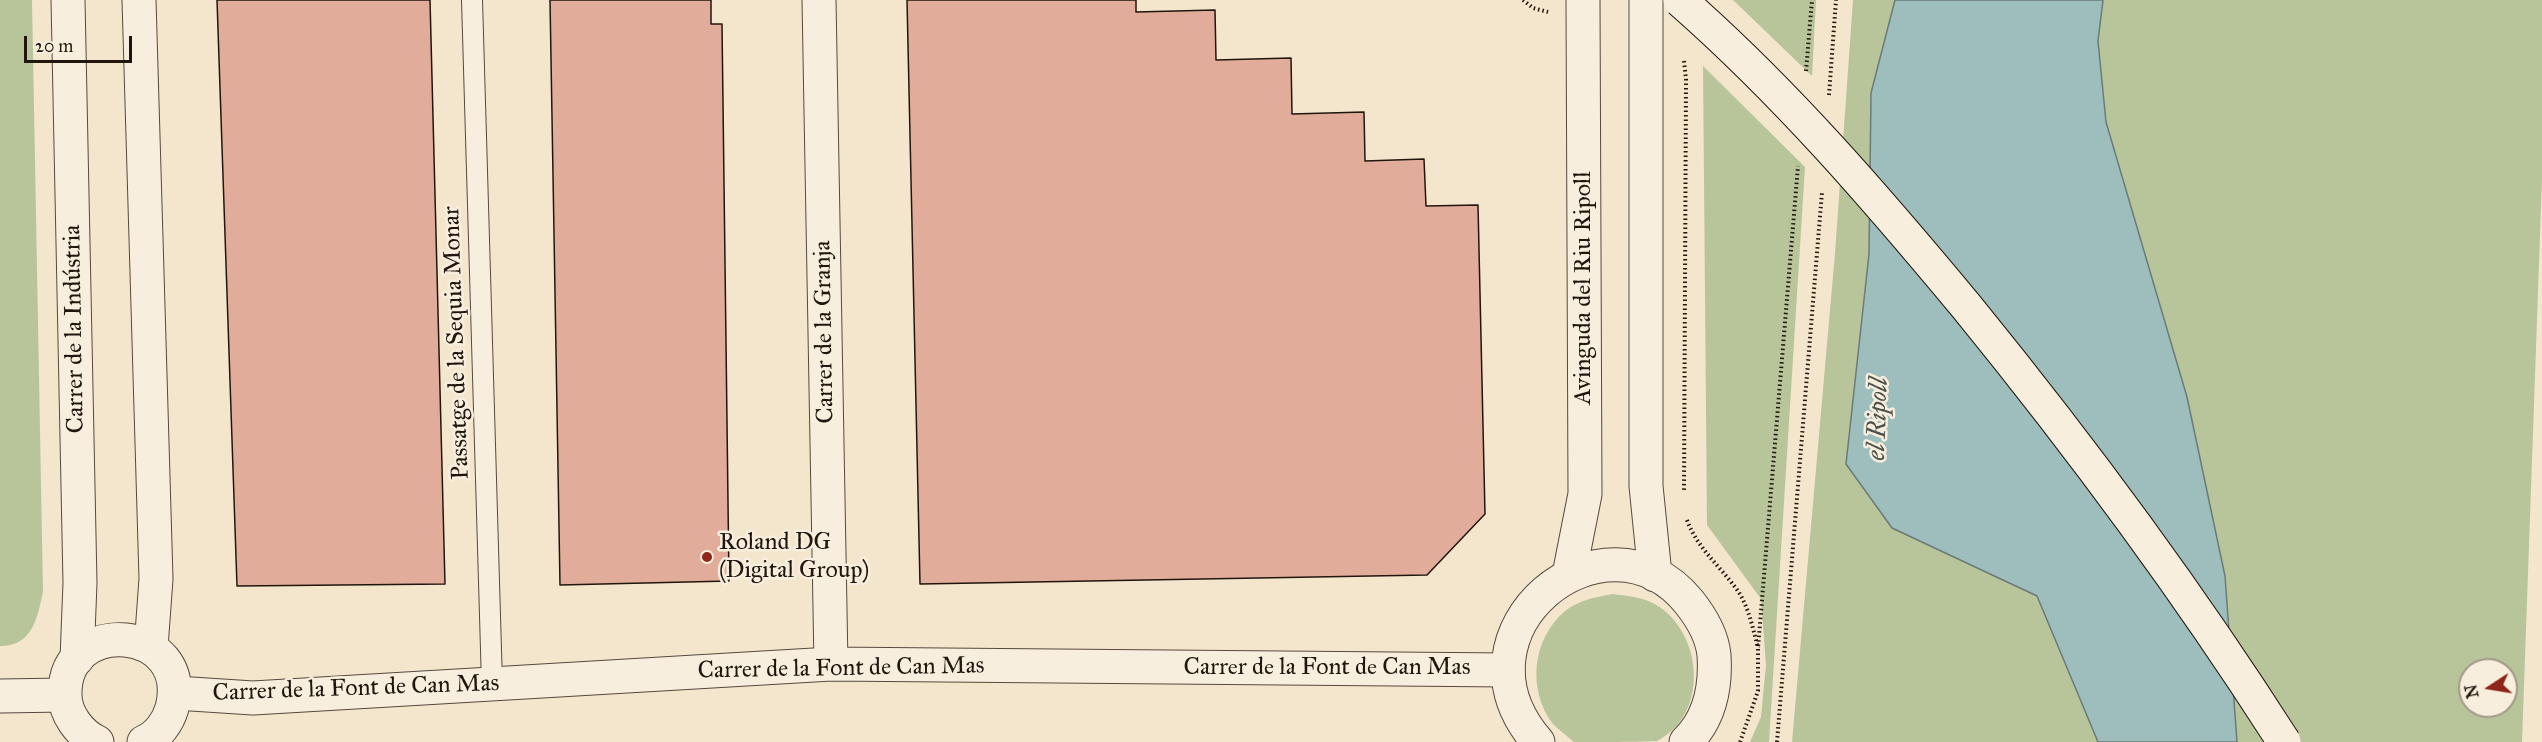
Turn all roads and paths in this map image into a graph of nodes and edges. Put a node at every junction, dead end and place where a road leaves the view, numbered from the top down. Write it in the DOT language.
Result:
graph roads {
  1 [pos="68,0"];
  2 [pos="139,0"];
  3 [pos="472,0"];
  4 [pos="819,0"];
  5 [pos="1583,0"];
  6 [pos="1646,0"];
  7 [pos="1680,0"];
  8 [pos="1812,0"];
  9 [pos="1836,0"];
  10 [pos="1686,79"];
  11 [pos="1805,82"];
  12 [pos="1829,98"];
  13 [pos="1798,165"];
  14 [pos="1822,191"];
  15 [pos="1684,493"];
  16 [pos="1686,512"];
  17 [pos="1569,575"];
  18 [pos="1654,575"];
  19 [pos="151,647"];
  20 [pos="1758,648"];
  21 [pos="77,659"];
  22 [pos="831,664"];
  23 [pos="1508,670"];
  24 [pos="492,684"];
  25 [pos="176,693"];
  26 [pos="65,695"];
  27 [pos="0,696"];
  28 [pos="84,736"];
  29 [pos="148,741"];
  30 [pos="1538,742"];
  31 [pos="1686,742"];
  32 [pos="1740,742"];
  33 [pos="1777,742"];
  34 [pos="2284,742"];
  1 -- 21 [label="street, Carrer de la Indústria"];
  2 -- 19 [label="street"];
  3 -- 24 [label="lane, Passatge de la Sequia Monar"];
  4 -- 22 [label="street, Carrer de la Granja"];
  5 -- 17 [label="street, Avinguda del Riu Ripoll"];
  6 -- 18 [label="street"];
  7 -- 34 [label="street, bridge"];
  8 -- 11 [label="path"];
  9 -- 12 [label="path"];
  10 -- 15 [label="path"];
  13 -- 20 [label="path"];
  14 -- 33 [label="path"];
  16 -- 20 [label="path"];
  17 -- 18 [label="street"];
  17 -- 23 [label="street"];
  18 -- 31 [label="street"];
  19 -- 21 [label="street"];
  19 -- 25 [label="street"];
  20 -- 32 [label="path"];
  21 -- 26 [label="street, Carrer de la Indústria"];
  22 -- 23 [label="street, Carrer de la Font de Can Mas"];
  22 -- 24 [label="street, Carrer de la Font de Can Mas"];
  23 -- 30 [label="street"];
  24 -- 25 [label="street, Carrer de la Font de Can Mas"];
  25 -- 29 [label="street"];
  26 -- 27 [label="street"];
  26 -- 28 [label="street"];
}
